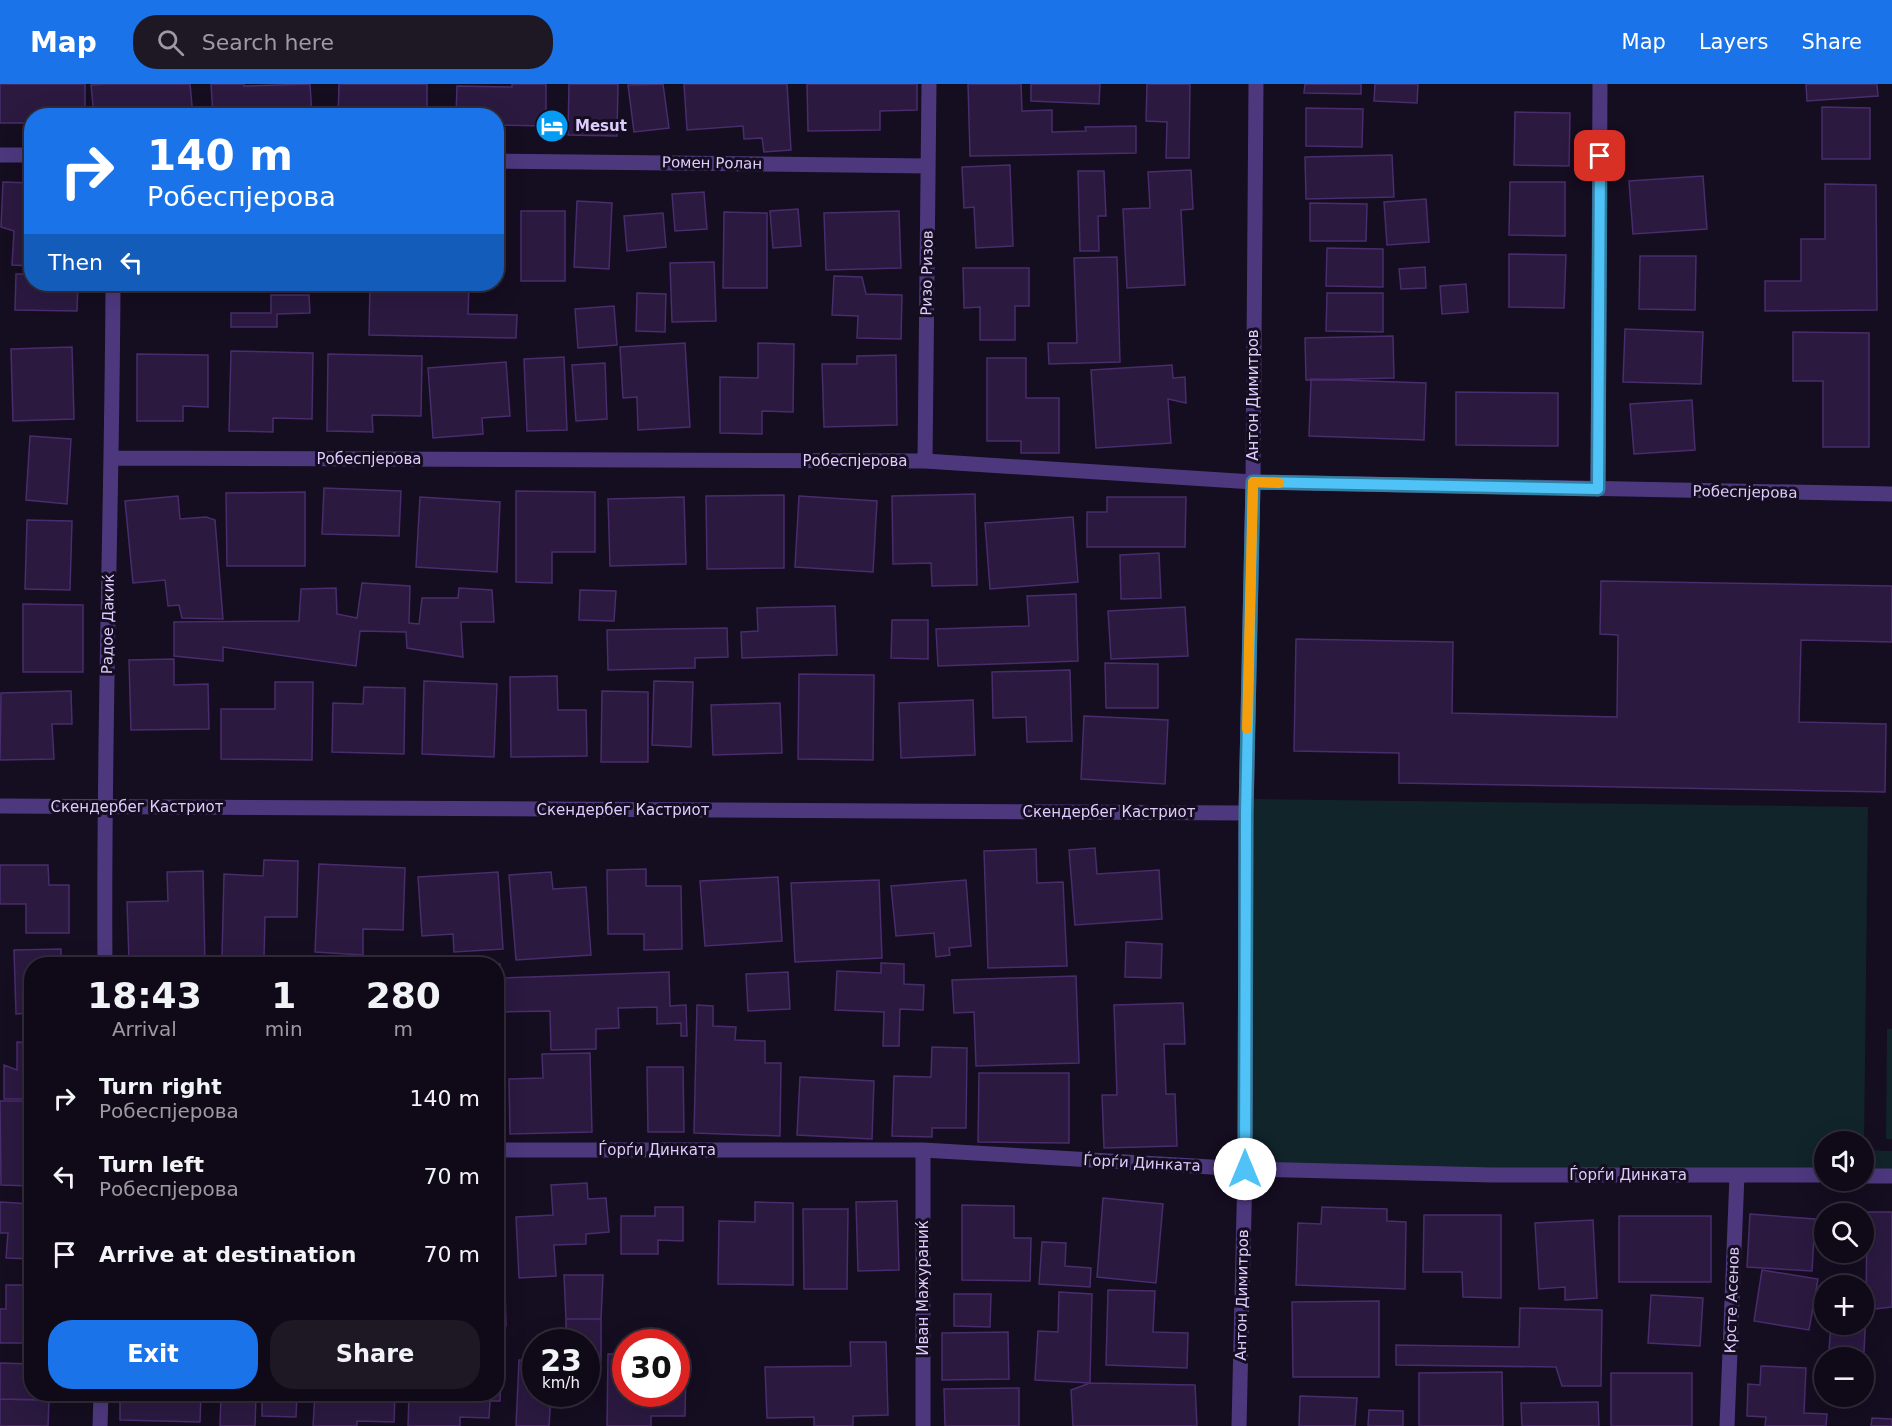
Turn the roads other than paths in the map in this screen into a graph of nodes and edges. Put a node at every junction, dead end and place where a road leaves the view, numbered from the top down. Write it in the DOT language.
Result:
graph roads {
  1 [pos="929,84"];
  2 [pos="1256,84"];
  3 [pos="1600,84"];
  4 [pos="0,155"];
  5 [pos="24,155"];
  6 [pos="504,161"];
  7 [pos="928,166"];
  8 [pos="113,291"];
  9 [pos="112,458"];
  10 [pos="925,461"];
  11 [pos="1253,482"];
  12 [pos="1598,489"];
  13 [pos="1892,494"];
  14 [pos="0,806"];
  15 [pos="103,807"];
  16 [pos="1246,813"];
  17 [pos="105,957"];
  18 [pos="504,1150"];
  19 [pos="923,1150"];
  20 [pos="1245,1169"];
  21 [pos="1737,1175"];
  22 [pos="1814,1175"];
  23 [pos="1874,1176"];
  24 [pos="1892,1176"];
  25 [pos="101,1401"];
  26 [pos="100,1426"];
  27 [pos="923,1426"];
  28 [pos="1239,1426"];
  29 [pos="1727,1426"];
  1 -- 7 [label="street, Ризо Ризов"];
  2 -- 11 [label="street, Антон Димитров"];
  3 -- 12 [label="street"];
  4 -- 5 [label="street"];
  6 -- 7 [label="street, Ромен Ролан"];
  7 -- 10 [label="street, Ризо Ризов"];
  8 -- 9 [label="street, Радое Дакиќ"];
  9 -- 10 [label="street, Робеспјерова"];
  9 -- 15 [label="street, Радое Дакиќ"];
  10 -- 11 [label="street, Робеспјерова"];
  11 -- 12 [label="street, Робеспјерова"];
  11 -- 16 [label="street, Антон Димитров"];
  12 -- 13 [label="street, Робеспјерова"];
  14 -- 15 [label="street, Скендербег Кастриот"];
  15 -- 16 [label="street, Скендербег Кастриот"];
  15 -- 17 [label="street, Радое Дакиќ"];
  16 -- 20 [label="street, Антон Димитров"];
  18 -- 19 [label="street, Ѓорѓи Динката"];
  19 -- 20 [label="street, Ѓорѓи Динката"];
  19 -- 27 [label="street, Иван Мажураниќ"];
  20 -- 21 [label="street, Ѓорѓи Динката"];
  20 -- 28 [label="street, Антон Димитров"];
  21 -- 22 [label="street, Ѓорѓи Динката"];
  21 -- 29 [label="street, Крсте Асенов"];
  23 -- 24 [label="street"];
  25 -- 26 [label="street"];
}
